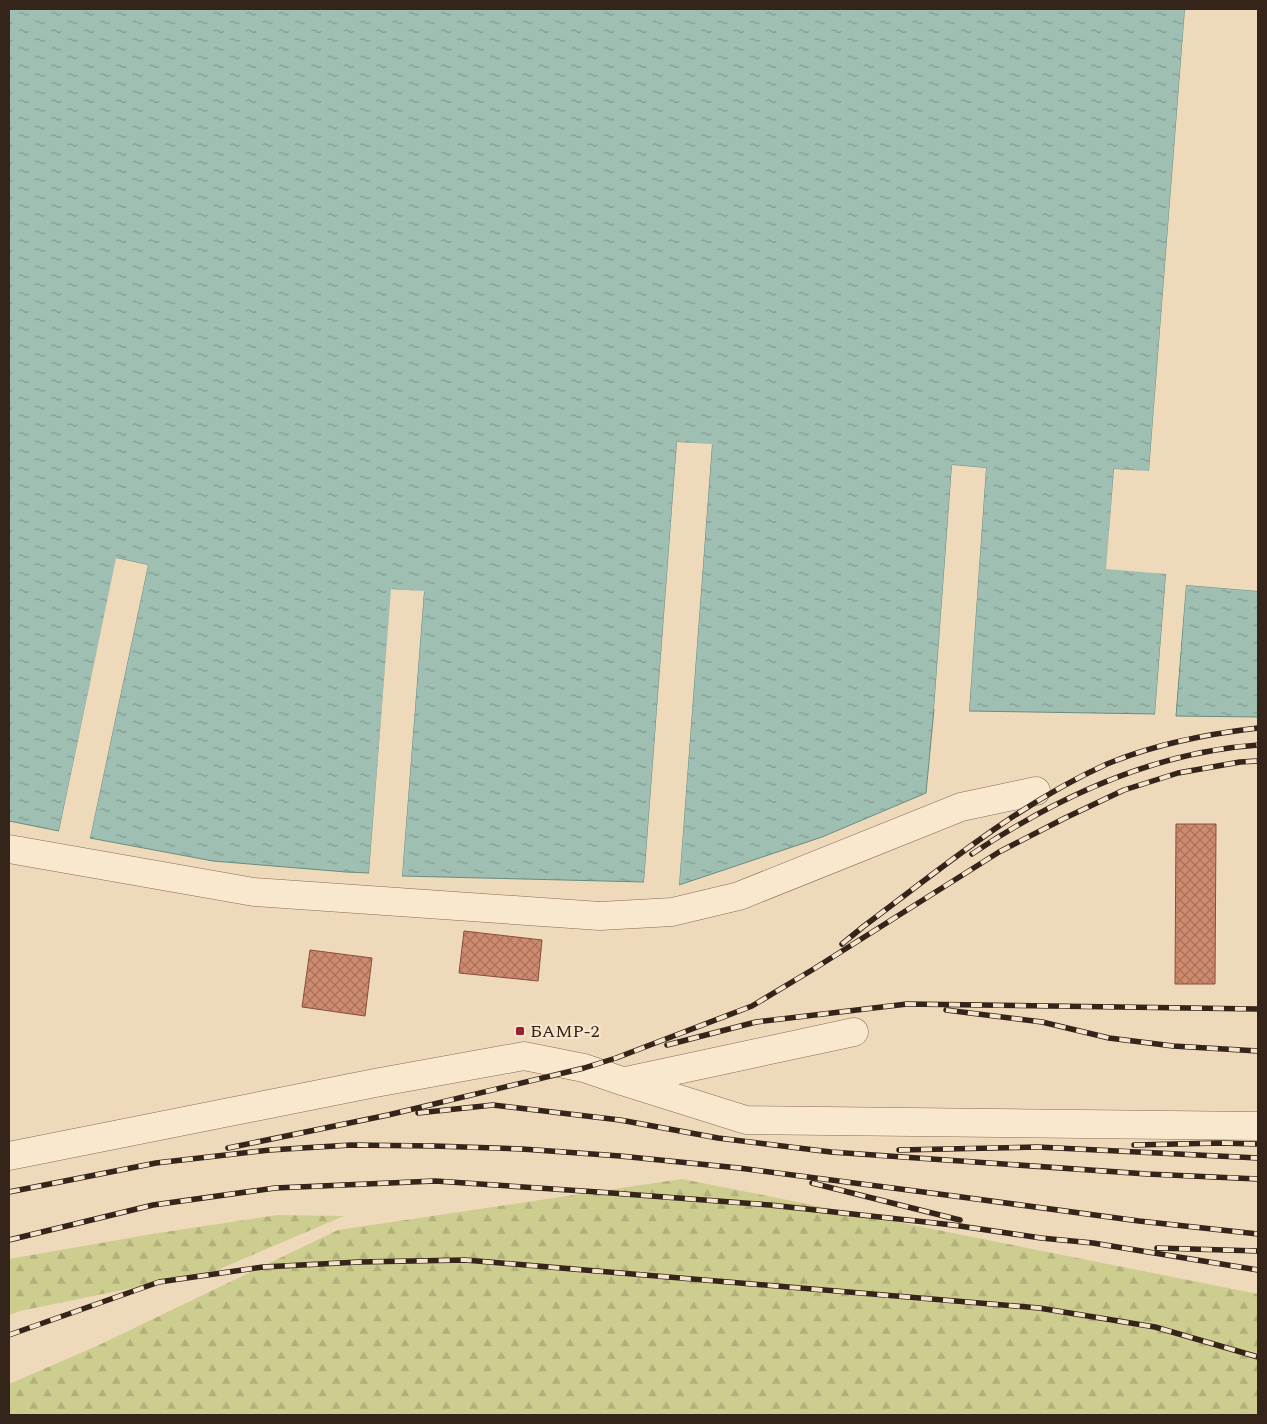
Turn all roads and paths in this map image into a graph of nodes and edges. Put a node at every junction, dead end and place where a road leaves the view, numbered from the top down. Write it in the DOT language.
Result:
graph roads {
  1 [pos="1036,791"];
  2 [pos="9,849"];
  3 [pos="854,1032"];
  4 [pos="624,1082"];
  5 [pos="1258,1126"];
  6 [pos="9,1156"];
  1 -- 2 [label="street"];
  3 -- 4 [label="street"];
  4 -- 5 [label="street"];
  4 -- 6 [label="street"];
}
